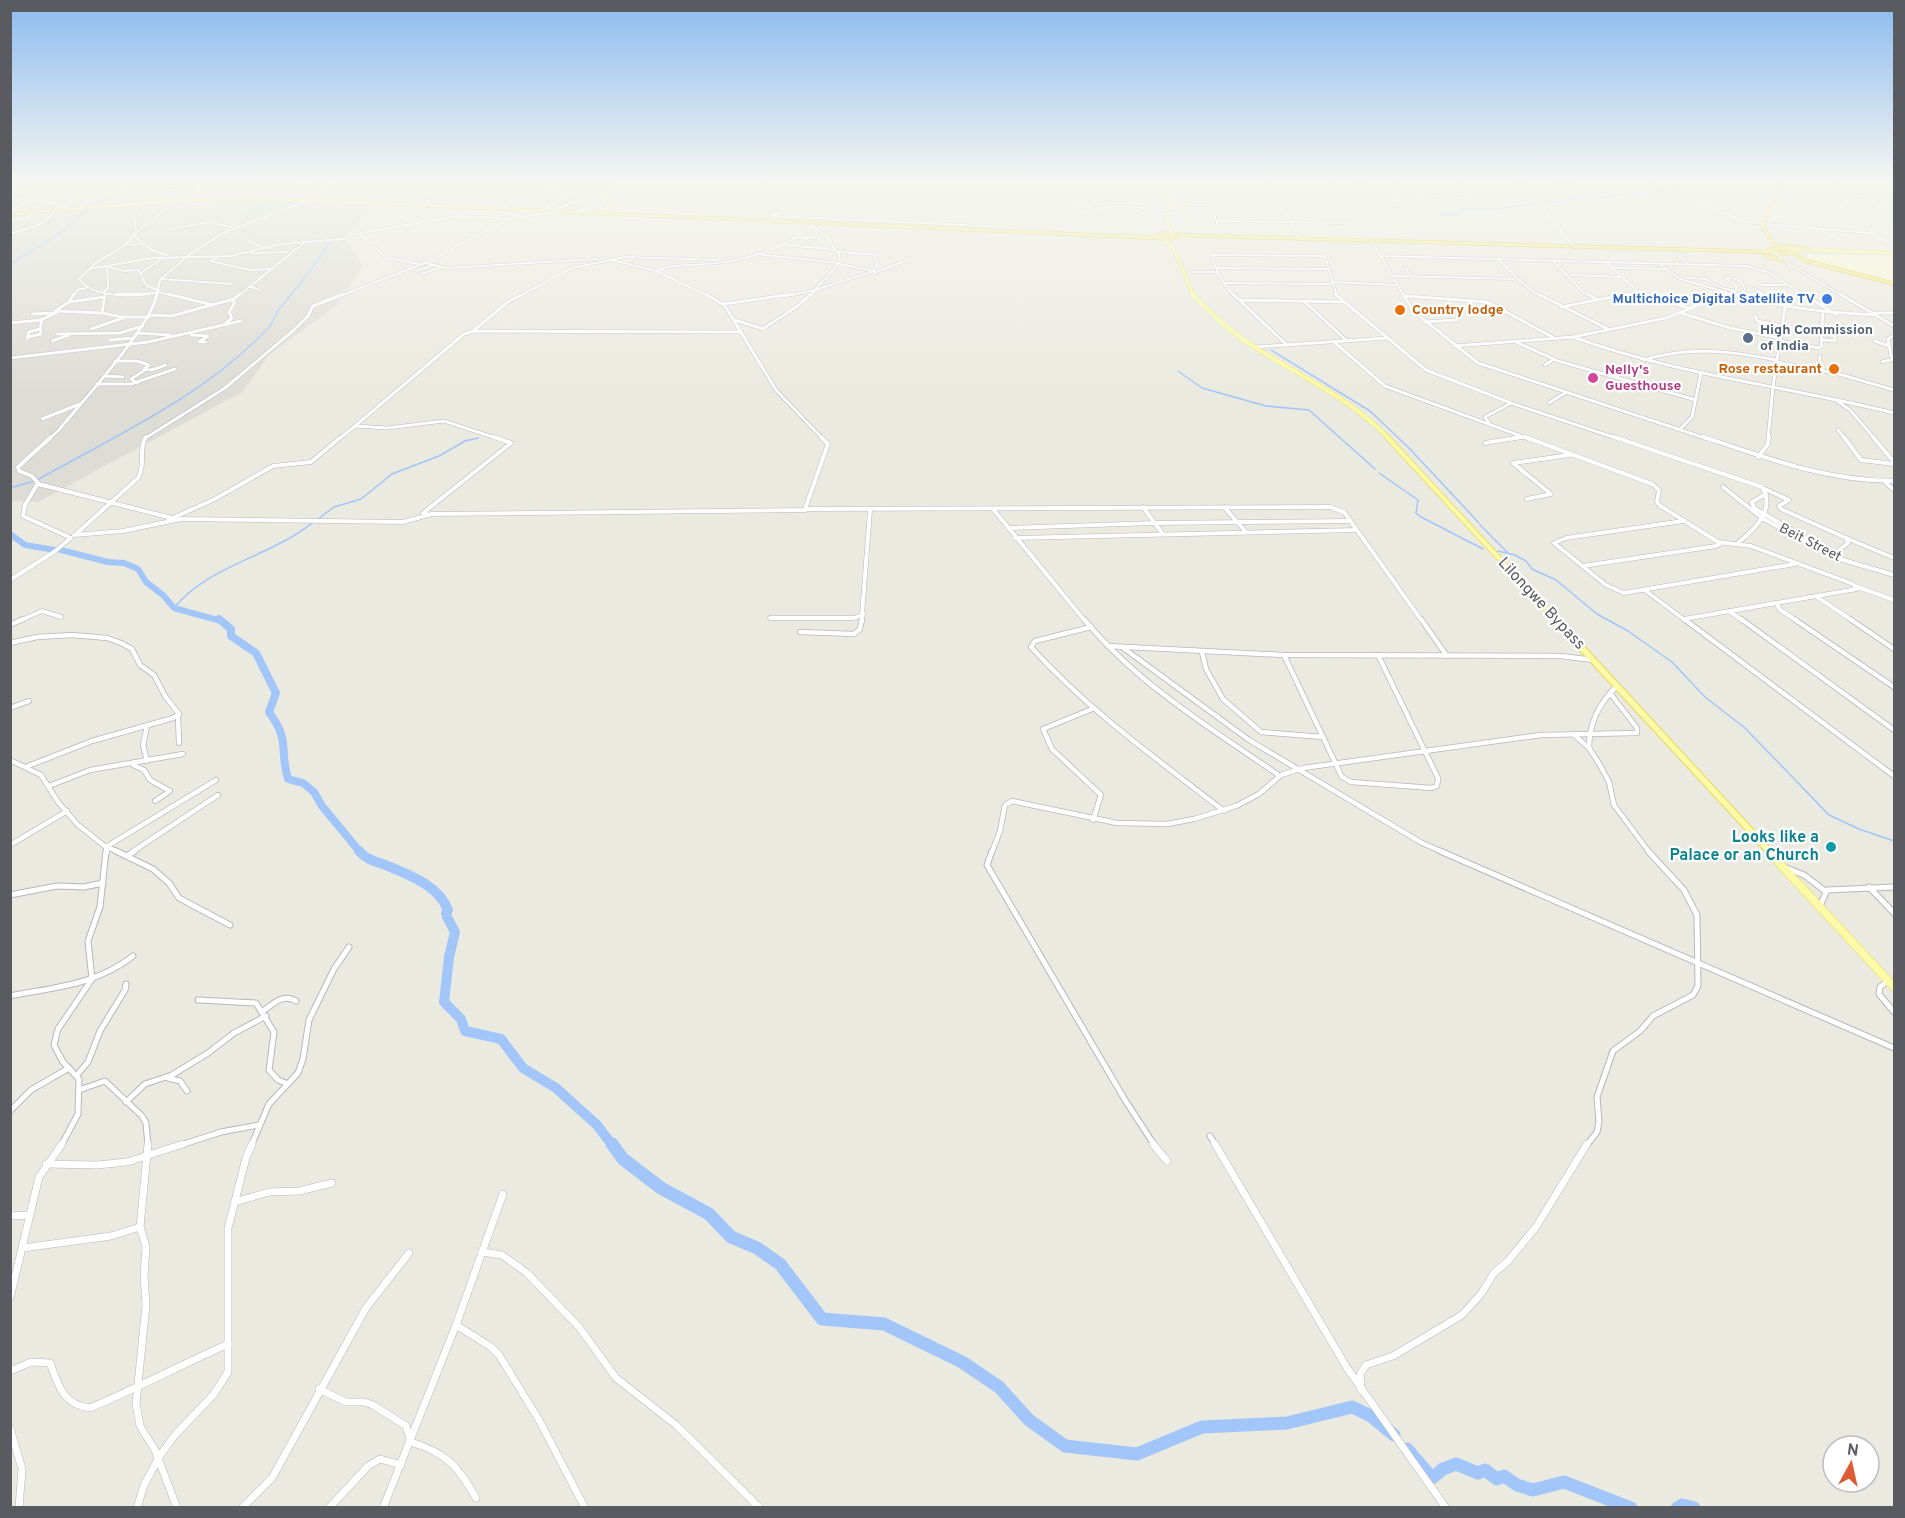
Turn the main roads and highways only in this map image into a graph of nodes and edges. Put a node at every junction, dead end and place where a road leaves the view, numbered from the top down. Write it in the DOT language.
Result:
graph roads {
  1 [pos="1175,253"];
  2 [pos="1757,253"];
  3 [pos="1777,253"];
  4 [pos="1801,253"];
  5 [pos="1807,253"];
  6 [pos="1862,253"];
  7 [pos="1783,254"];
  8 [pos="1795,254"];
  9 [pos="1894,254"];
  10 [pos="1781,259"];
  11 [pos="1807,261"];
  12 [pos="1834,269"];
  13 [pos="1894,284"];
  14 [pos="1894,987"];
  1 -- 14 [label="main road, Lilongwe Bypass"];
  2 -- 10 [label="highway"];
  3 -- 7 [label="highway"];
  4 -- 8 [label="main road"];
  5 -- 11 [label="highway"];
  6 -- 9 [label="main road"];
  7 -- 8 [label="highway"];
  7 -- 12 [label="highway"];
  8 -- 11 [label="highway"];
  11 -- 12 [label="highway"];
  12 -- 13 [label="highway"];
}
